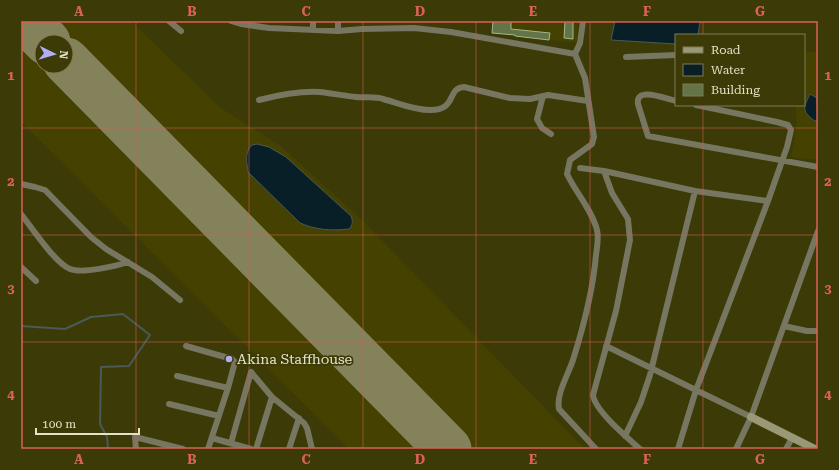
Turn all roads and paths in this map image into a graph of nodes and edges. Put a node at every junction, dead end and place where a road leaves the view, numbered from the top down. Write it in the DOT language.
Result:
graph roads {
  1 [pos="169,21"];
  2 [pos="231,21"];
  3 [pos="269,21"];
  4 [pos="313,21"];
  5 [pos="338,21"];
  6 [pos="583,21"];
  7 [pos="245,23"];
  8 [pos="269,28"];
  9 [pos="313,30"];
  10 [pos="181,31"];
  11 [pos="338,31"];
  12 [pos="575,54"];
  13 [pos="675,55"];
  14 [pos="626,57"];
  15 [pos="543,96"];
  16 [pos="259,100"];
  17 [pos="588,100"];
  18 [pos="675,101"];
  19 [pos="701,106"];
  20 [pos="550,134"];
  21 [pos="781,162"];
  22 [pos="818,167"];
  23 [pos="580,168"];
  24 [pos="604,171"];
  25 [pos="21,184"];
  26 [pos="695,191"];
  27 [pos="768,201"];
  28 [pos="21,214"];
  29 [pos="818,231"];
  30 [pos="128,262"];
  31 [pos="21,267"];
  32 [pos="36,281"];
  33 [pos="180,300"];
  34 [pos="784,326"];
  35 [pos="818,331"];
  36 [pos="186,346"];
  37 [pos="606,346"];
  38 [pos="651,368"];
  39 [pos="176,376"];
  40 [pos="228,388"];
  41 [pos="696,390"];
  42 [pos="272,397"];
  43 [pos="169,404"];
  44 [pos="219,416"];
  45 [pos="751,417"];
  46 [pos="299,418"];
  47 [pos="625,436"];
  48 [pos="212,438"];
  49 [pos="792,438"];
  50 [pos="230,444"];
  51 [pos="161,446"];
  52 [pos="136,449"];
  53 [pos="182,449"];
  54 [pos="208,449"];
  55 [pos="251,449"];
  56 [pos="256,449"];
  57 [pos="289,449"];
  58 [pos="312,449"];
  59 [pos="596,449"];
  60 [pos="640,449"];
  61 [pos="678,449"];
  62 [pos="736,449"];
  63 [pos="786,449"];
  64 [pos="815,449"];
  1 -- 10 [label="street"];
  2 -- 7 [label="street"];
  3 -- 8 [label="street"];
  4 -- 9 [label="street"];
  5 -- 11 [label="street"];
  6 -- 12 [label="street"];
  7 -- 8 [label="street"];
  8 -- 9 [label="street"];
  9 -- 11 [label="street"];
  11 -- 12 [label="street"];
  12 -- 17 [label="street"];
  13 -- 14 [label="street"];
  15 -- 16 [label="street"];
  15 -- 17 [label="street"];
  15 -- 20 [label="street"];
  17 -- 59 [label="street"];
  18 -- 21 [label="street"];
  19 -- 21 [label="street"];
  21 -- 22 [label="street"];
  21 -- 27 [label="street"];
  23 -- 24 [label="street"];
  24 -- 26 [label="street"];
  24 -- 37 [label="street"];
  25 -- 30 [label="street"];
  26 -- 27 [label="street"];
  26 -- 38 [label="street"];
  27 -- 41 [label="street"];
  28 -- 30 [label="street"];
  29 -- 34 [label="street"];
  30 -- 33 [label="street"];
  31 -- 32 [label="street"];
  34 -- 35 [label="street"];
  34 -- 45 [label="street"];
  36 -- 40 [label="street"];
  37 -- 38 [label="street"];
  37 -- 47 [label="street"];
  38 -- 41 [label="street"];
  38 -- 47 [label="street"];
  39 -- 40 [label="street"];
  40 -- 44 [label="street"];
  41 -- 45 [label="street"];
  41 -- 61 [label="street"];
  42 -- 46 [label="street"];
  42 -- 50 [label="street"];
  42 -- 56 [label="street"];
  43 -- 44 [label="street"];
  44 -- 48 [label="street"];
  45 -- 49 [label="street"];
  45 -- 62 [label="street"];
  46 -- 57 [label="street"];
  46 -- 58 [label="street"];
  47 -- 60 [label="street"];
  48 -- 50 [label="street"];
  48 -- 54 [label="street"];
  49 -- 63 [label="street"];
  49 -- 64 [label="street"];
  50 -- 55 [label="street"];
  51 -- 52 [label="street"];
  51 -- 53 [label="street"];
}
